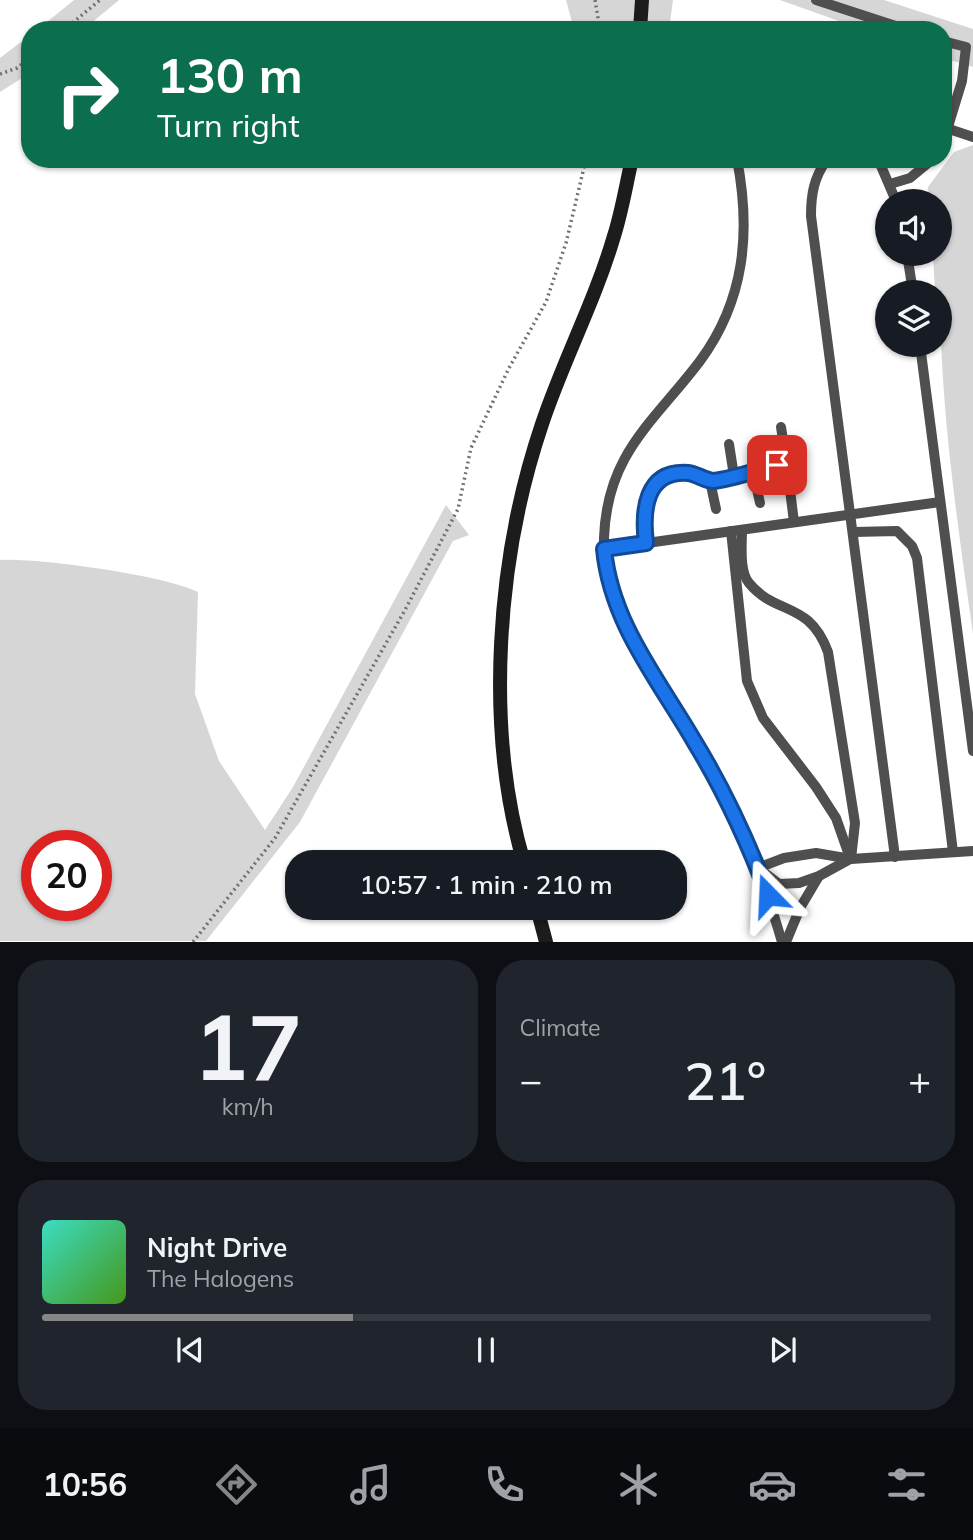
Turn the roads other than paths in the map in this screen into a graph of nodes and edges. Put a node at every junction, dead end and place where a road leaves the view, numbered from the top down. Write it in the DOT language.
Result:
graph roads {
  1 [pos="642,0"];
  2 [pos="816,0"];
  3 [pos="641,21"];
  4 [pos="880,21"];
  5 [pos="952,43"];
  6 [pos="952,119"];
  7 [pos="952,131"];
  8 [pos="973,137"];
  9 [pos="630,168"];
  10 [pos="739,168"];
  11 [pos="823,168"];
  12 [pos="882,168"];
  13 [pos="922,168"];
  14 [pos="890,184"];
  15 [pos="892,189"];
  16 [pos="922,357"];
  17 [pos="781,427"];
  18 [pos="729,443"];
  19 [pos="787,466"];
  20 [pos="753,471"];
  21 [pos="734,476"];
  22 [pos="710,481"];
  23 [pos="940,502"];
  24 [pos="760,503"];
  25 [pos="716,509"];
  26 [pos="852,514"];
  27 [pos="794,522"];
  28 [pos="736,530"];
  29 [pos="854,533"];
  30 [pos="646,543"];
  31 [pos="604,549"];
  32 [pos="973,751"];
  33 [pos="521,850"];
  34 [pos="973,851"];
  35 [pos="953,852"];
  36 [pos="895,857"];
  37 [pos="851,859"];
  38 [pos="758,868"];
  39 [pos="820,876"];
  40 [pos="540,920"];
  41 [pos="546,942"];
  42 [pos="784,942"];
  1 -- 3 [label="street"];
  2 -- 4 [label="lane"];
  5 -- 6 [label="lane"];
  7 -- 8 [label="lane"];
  9 -- 33 [label="street"];
  10 -- 31 [label="lane"];
  11 -- 26 [label="lane"];
  12 -- 14 [label="lane"];
  13 -- 14 [label="lane"];
  14 -- 15 [label="lane"];
  16 -- 23 [label="lane"];
  17 -- 19 [label="lane"];
  18 -- 21 [label="lane"];
  19 -- 20 [label="lane"];
  19 -- 27 [label="lane"];
  20 -- 21 [label="lane"];
  20 -- 24 [label="lane"];
  21 -- 22 [label="lane"];
  22 -- 25 [label="lane"];
  22 -- 30 [label="lane"];
  23 -- 26 [label="lane"];
  23 -- 32 [label="lane"];
  26 -- 27 [label="lane"];
  26 -- 29 [label="lane"];
  27 -- 28 [label="lane"];
  28 -- 30 [label="lane"];
  28 -- 37 [label="lane"];
  28 -- 37 [label="lane"];
  29 -- 35 [label="lane"];
  29 -- 36 [label="lane"];
  30 -- 31 [label="lane"];
  31 -- 38 [label="lane"];
  34 -- 35 [label="lane"];
  35 -- 36 [label="lane"];
  36 -- 37 [label="lane"];
  37 -- 38 [label="lane"];
  37 -- 39 [label="lane"];
  38 -- 39 [label="lane"];
  38 -- 42 [label="lane"];
  39 -- 42 [label="lane"];
  40 -- 41 [label="street"];
}
